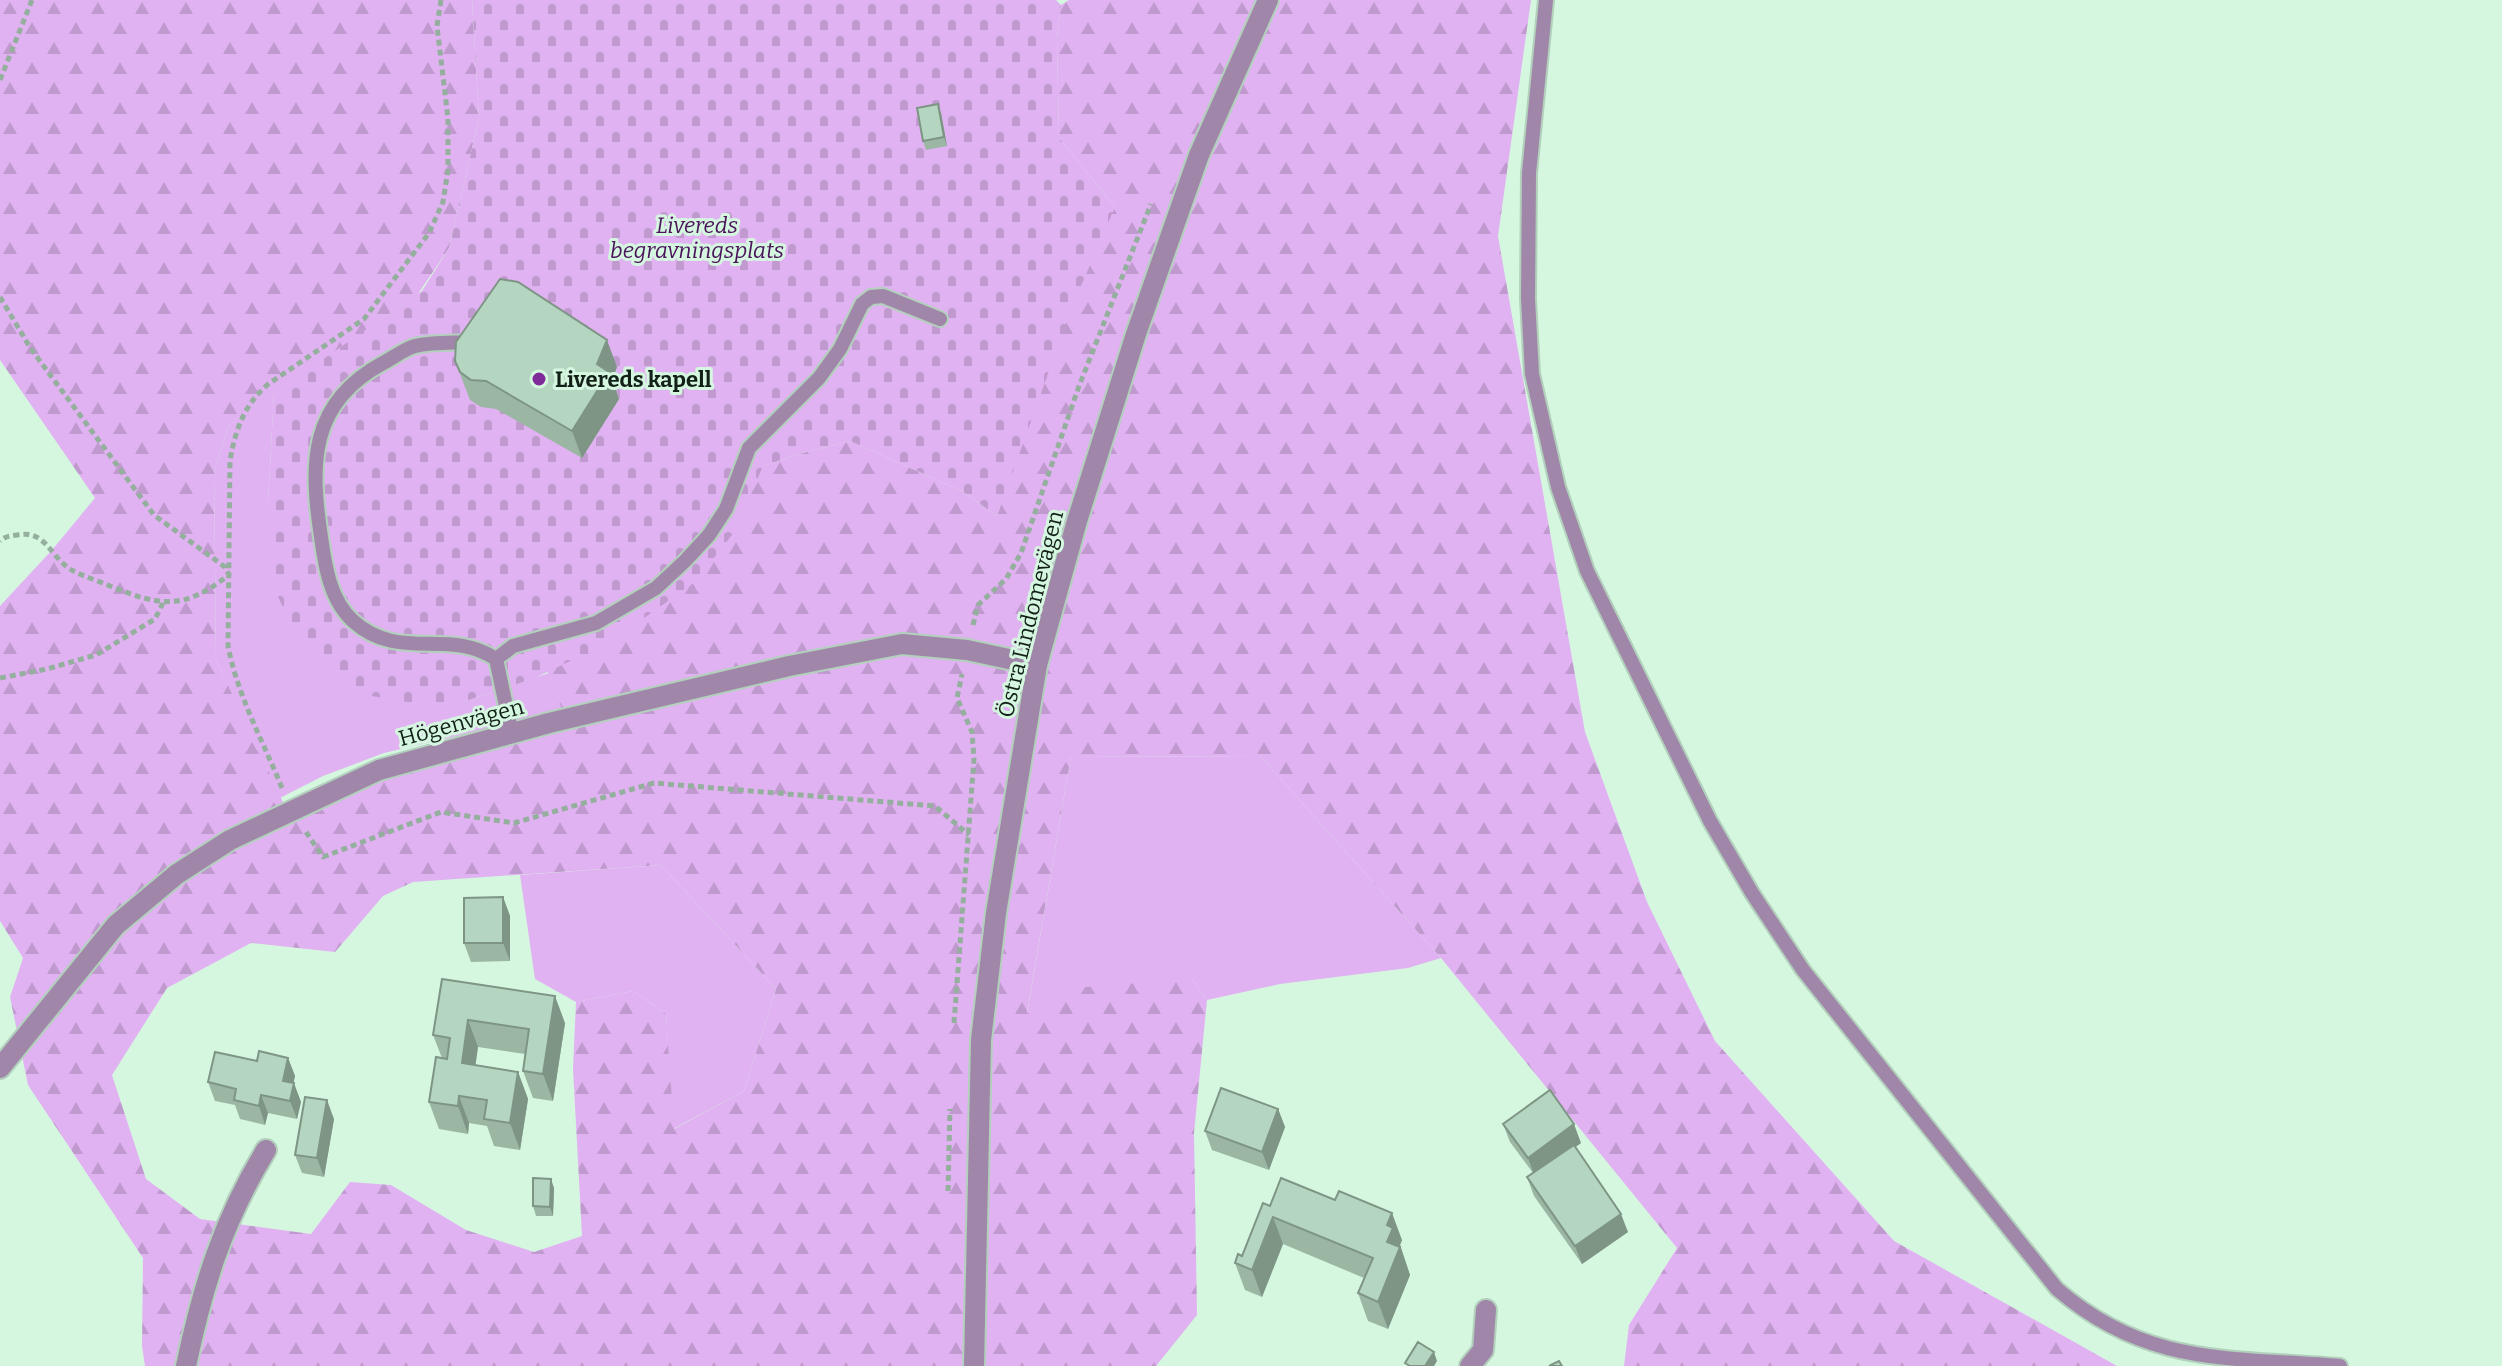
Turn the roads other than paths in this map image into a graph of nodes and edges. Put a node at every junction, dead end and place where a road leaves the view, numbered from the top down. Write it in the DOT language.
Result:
graph roads {
  1 [pos="1268,0"];
  2 [pos="1546,0"];
  3 [pos="940,319"];
  4 [pos="470,342"];
  5 [pos="496,659"];
  6 [pos="1037,665"];
  7 [pos="512,734"];
  8 [pos="0,1068"];
  9 [pos="266,1150"];
  10 [pos="1486,1310"];
  11 [pos="186,1366"];
  12 [pos="974,1366"];
  13 [pos="1470,1366"];
  14 [pos="2340,1366"];
  1 -- 6 [label="street, Östra Lindomevägen"];
  2 -- 14 [label="lane"];
  3 -- 5 [label="lane"];
  4 -- 5 [label="lane"];
  5 -- 7 [label="lane"];
  6 -- 7 [label="street, Högenvägen"];
  6 -- 12 [label="street, Östra Lindomevägen"];
  7 -- 8 [label="street, Högenvägen"];
  9 -- 11 [label="street"];
  10 -- 13 [label="street"];
}
